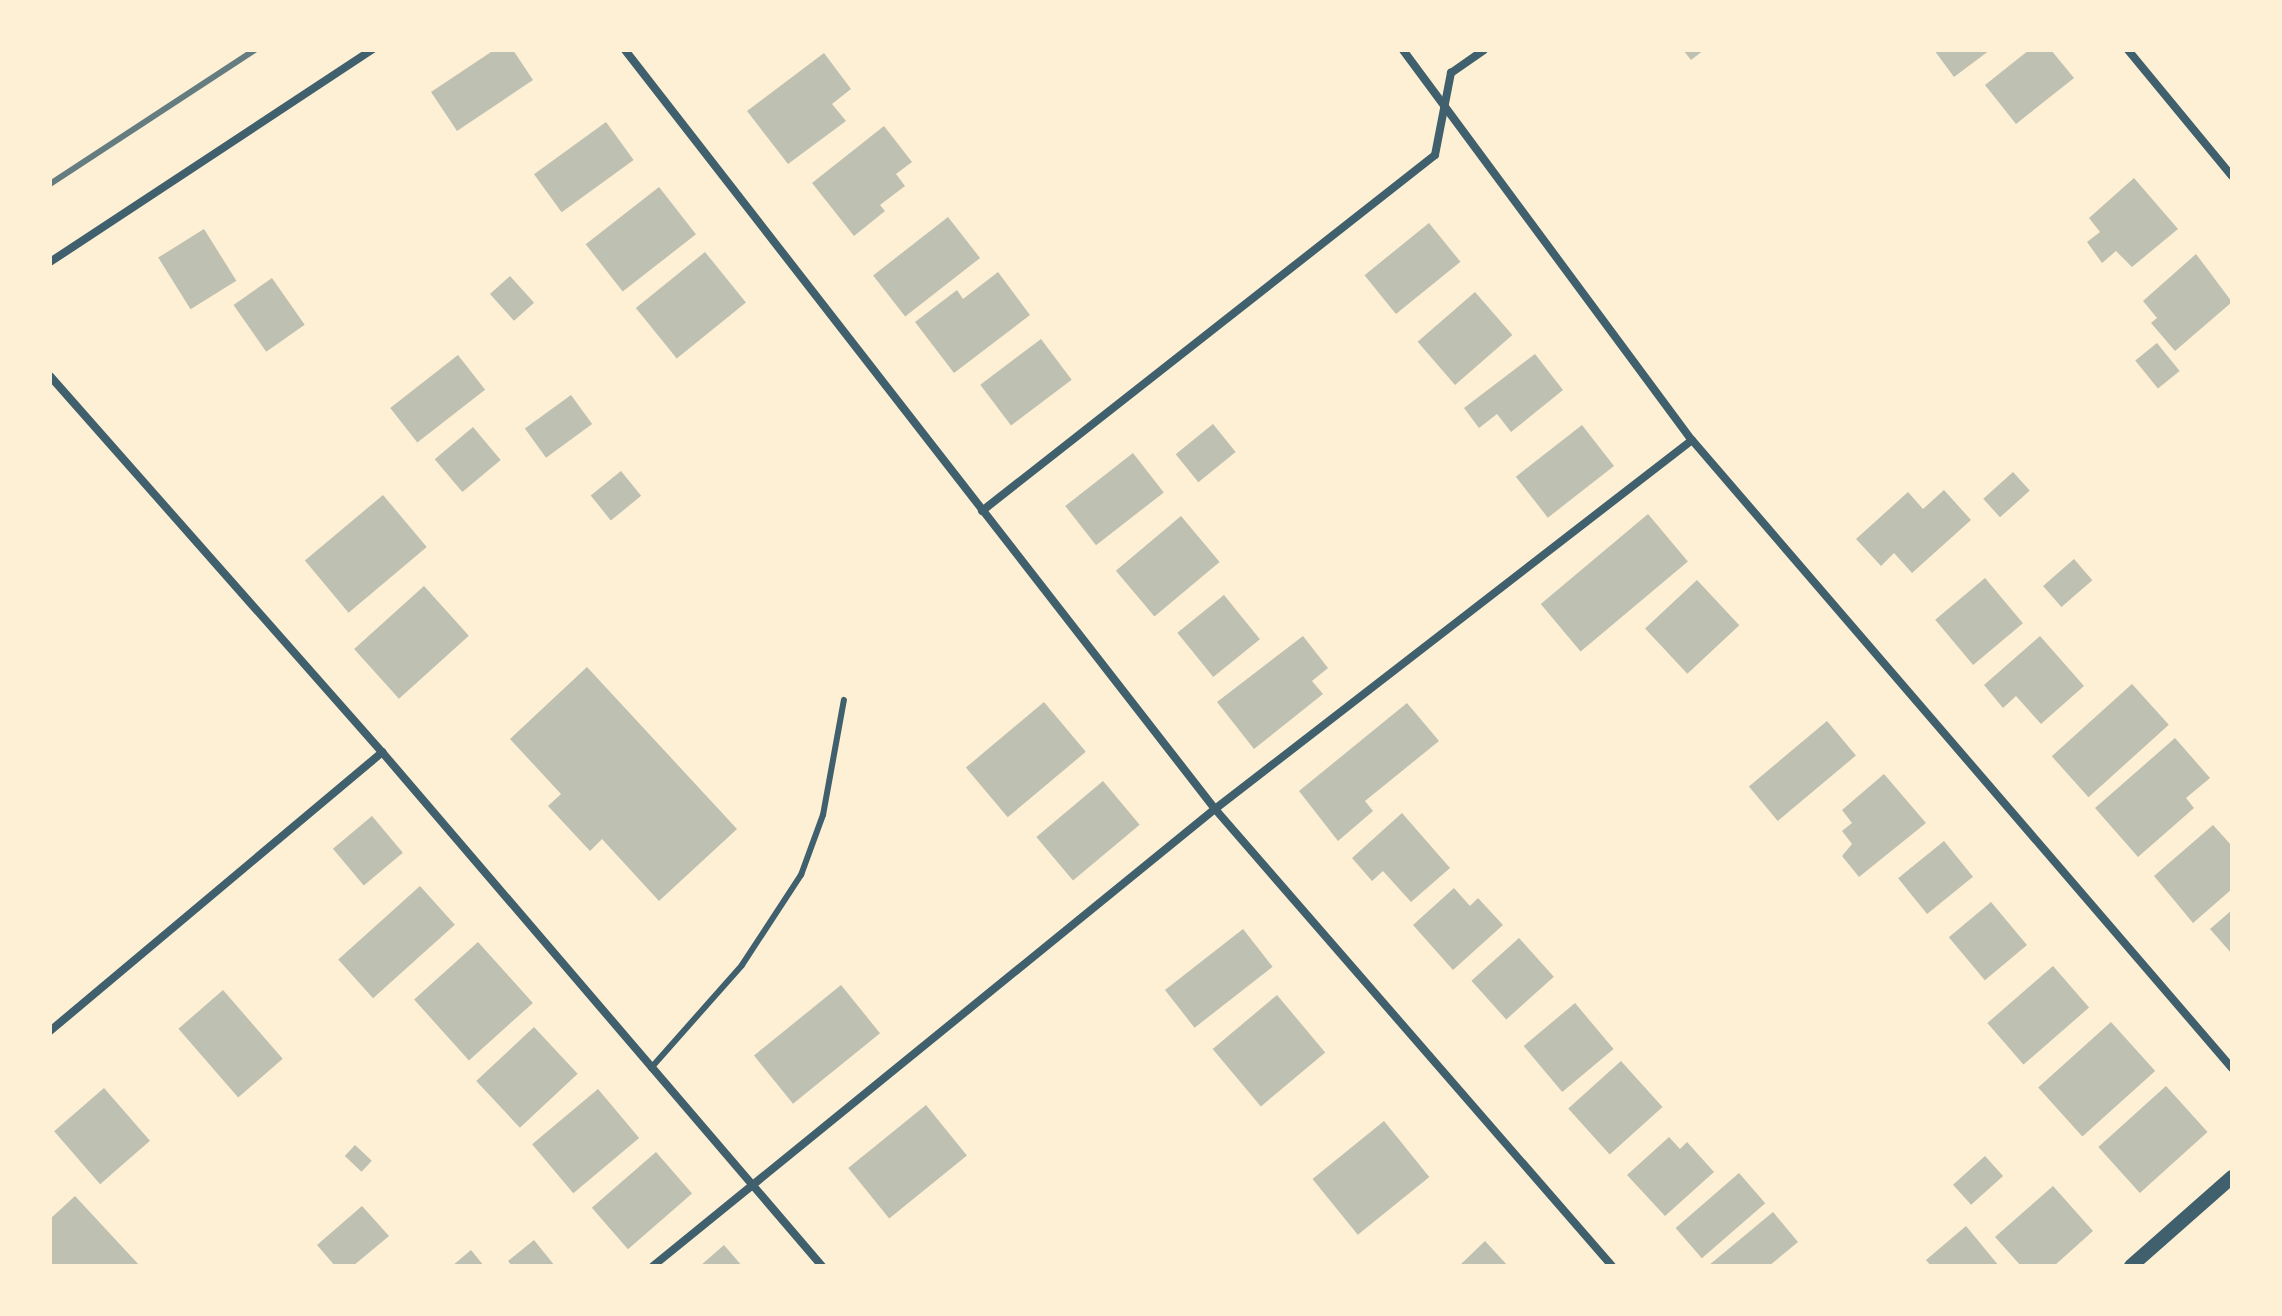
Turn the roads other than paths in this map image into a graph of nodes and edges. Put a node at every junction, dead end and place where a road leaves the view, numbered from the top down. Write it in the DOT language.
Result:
graph roads {
  1 [pos="372,50"];
  2 [pos="625,50"];
  3 [pos="1403,50"];
  4 [pos="1484,50"];
  5 [pos="2128,50"];
  6 [pos="1445,108"];
  7 [pos="2232,176"];
  8 [pos="50,262"];
  9 [pos="50,376"];
  10 [pos="1692,440"];
  11 [pos="982,511"];
  12 [pos="844,700"];
  13 [pos="382,752"];
  14 [pos="1215,809"];
  15 [pos="50,1031"];
  16 [pos="651,1068"];
  17 [pos="2232,1068"];
  18 [pos="2232,1177"];
  19 [pos="751,1185"];
  20 [pos="653,1266"];
  21 [pos="822,1266"];
  22 [pos="1612,1266"];
  23 [pos="2131,1266"];
  1 -- 8 [label="street"];
  2 -- 11 [label="street"];
  3 -- 6 [label="street"];
  4 -- 6 [label="street"];
  5 -- 7 [label="street"];
  6 -- 10 [label="street"];
  6 -- 11 [label="street"];
  9 -- 13 [label="street"];
  10 -- 14 [label="street"];
  10 -- 17 [label="street"];
  11 -- 14 [label="street"];
  12 -- 16 [label="lane"];
  13 -- 15 [label="street"];
  13 -- 16 [label="street"];
  14 -- 19 [label="street"];
  14 -- 22 [label="street"];
  16 -- 19 [label="street"];
  18 -- 23 [label="street"];
  19 -- 20 [label="street"];
  19 -- 21 [label="street"];
}
